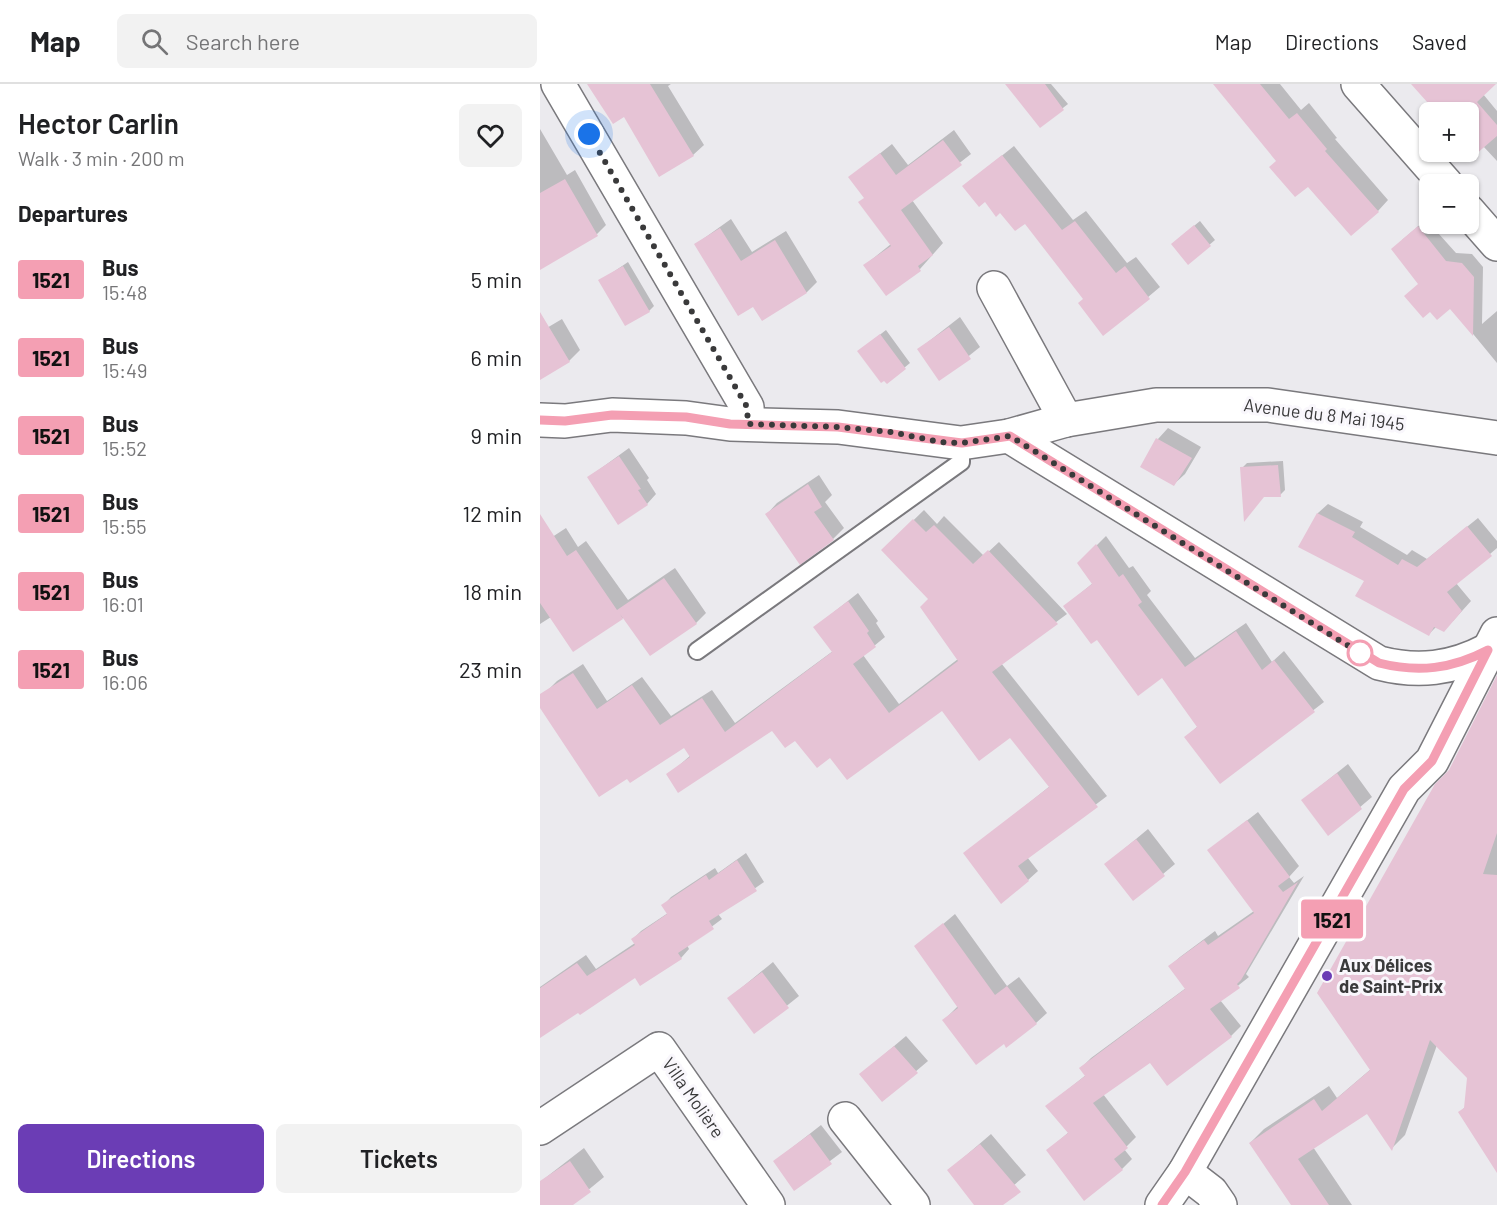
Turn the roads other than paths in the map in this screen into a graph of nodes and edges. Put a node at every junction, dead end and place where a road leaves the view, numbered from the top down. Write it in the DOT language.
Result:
graph roads {
  1 [pos="558,84"];
  2 [pos="1358,84"];
  3 [pos="1437,174"];
  4 [pos="1479,223"];
  5 [pos="1497,243"];
  6 [pos="993,288"];
  7 [pos="540,420"];
  8 [pos="1066,420"];
  9 [pos="748,424"];
  10 [pos="1010,436"];
  11 [pos="1497,438"];
  12 [pos="962,443"];
  13 [pos="1492,642"];
  14 [pos="697,651"];
  15 [pos="845,1119"];
  16 [pos="540,1128"];
  17 [pos="1185,1172"];
  18 [pos="768,1205"];
  19 [pos="913,1205"];
  20 [pos="1162,1205"];
  21 [pos="1220,1205"];
  1 -- 9 [label="street"];
  2 -- 3 [label="street"];
  4 -- 5 [label="street"];
  6 -- 8 [label="street"];
  7 -- 9 [label="street, Avenue du 8 Mai 1945"];
  8 -- 10 [label="street, Avenue du 8 Mai 1945"];
  8 -- 11 [label="street, Avenue du 8 Mai 1945"];
  9 -- 12 [label="street, Avenue du 8 Mai 1945"];
  10 -- 12 [label="street, Avenue du 8 Mai 1945"];
  10 -- 13 [label="street"];
  12 -- 14 [label="lane"];
  13 -- 17 [label="street"];
  15 -- 19 [label="street"];
  16 -- 18 [label="street, Villa Molière"];
  17 -- 20 [label="street"];
  17 -- 21 [label="street"];
}
